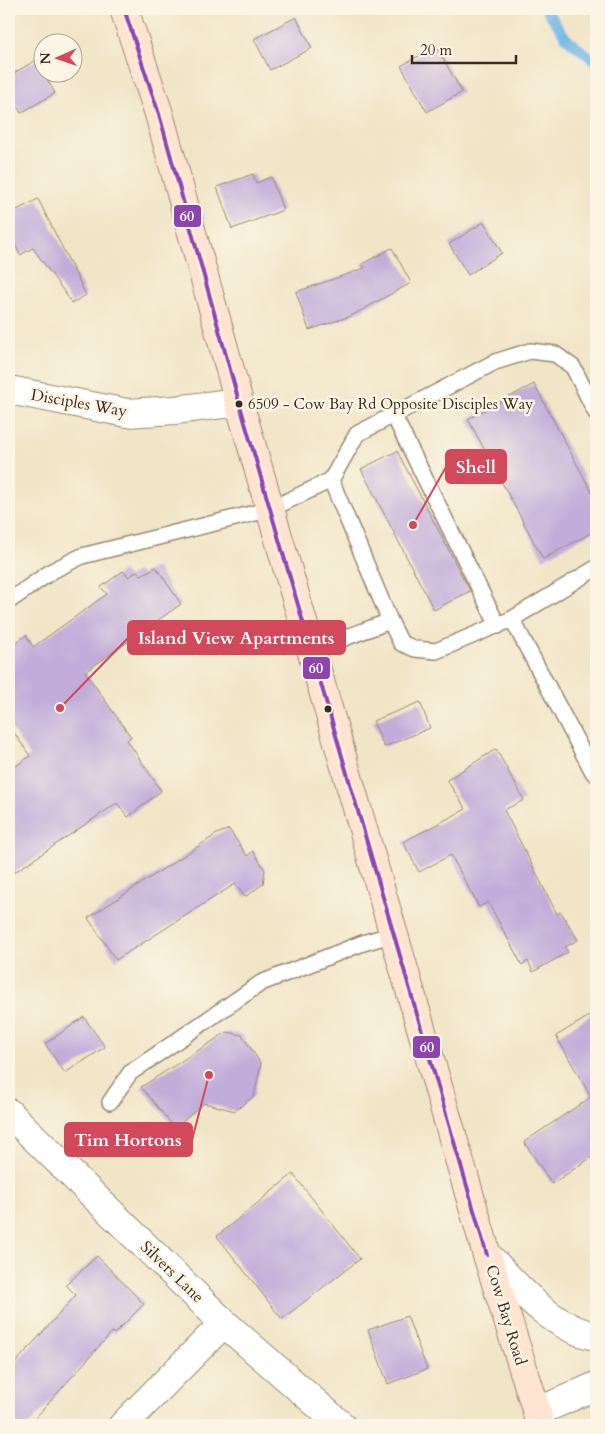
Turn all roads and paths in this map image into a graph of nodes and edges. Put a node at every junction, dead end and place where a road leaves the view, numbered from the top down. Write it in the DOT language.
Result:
graph roads {
  1 [pos="124,9"];
  2 [pos="9,390"];
  3 [pos="239,402"];
  4 [pos="596,413"];
  5 [pos="393,414"];
  6 [pos="331,480"];
  7 [pos="271,509"];
  8 [pos="596,568"];
  9 [pos="9,601"];
  10 [pos="512,619"];
  11 [pos="390,621"];
  12 [pos="498,626"];
  13 [pos="312,650"];
  14 [pos="596,775"];
  15 [pos="394,934"];
  16 [pos="110,1102"];
  17 [pos="9,1113"];
  18 [pos="487,1255"];
  19 [pos="224,1323"];
  20 [pos="596,1336"];
  21 [pos="596,1386"];
  22 [pos="538,1419"];
  23 [pos="123,1425"];
  24 [pos="341,1425"];
  1 -- 3 [label="main road, Cow Bay Road"];
  2 -- 3 [label="street, Disciples Way"];
  3 -- 7 [label="main road, Cow Bay Road"];
  4 -- 5 [label="lane"];
  5 -- 6 [label="lane"];
  5 -- 12 [label="lane"];
  6 -- 7 [label="lane"];
  6 -- 11 [label="lane"];
  7 -- 9 [label="lane"];
  7 -- 13 [label="main road, Cow Bay Road"];
  8 -- 10 [label="lane"];
  10 -- 12 [label="lane"];
  10 -- 14 [label="lane"];
  11 -- 12 [label="lane"];
  11 -- 13 [label="lane"];
  13 -- 15 [label="main road, Cow Bay Road"];
  15 -- 16 [label="lane"];
  15 -- 18 [label="main road, Cow Bay Road"];
  17 -- 19 [label="street, Silvers Lane"];
  18 -- 20 [label="street"];
  18 -- 22 [label="main road, Cow Bay Road"];
  19 -- 23 [label="street"];
  19 -- 24 [label="street, Silvers Lane"];
  21 -- 22 [label="street"];
}
